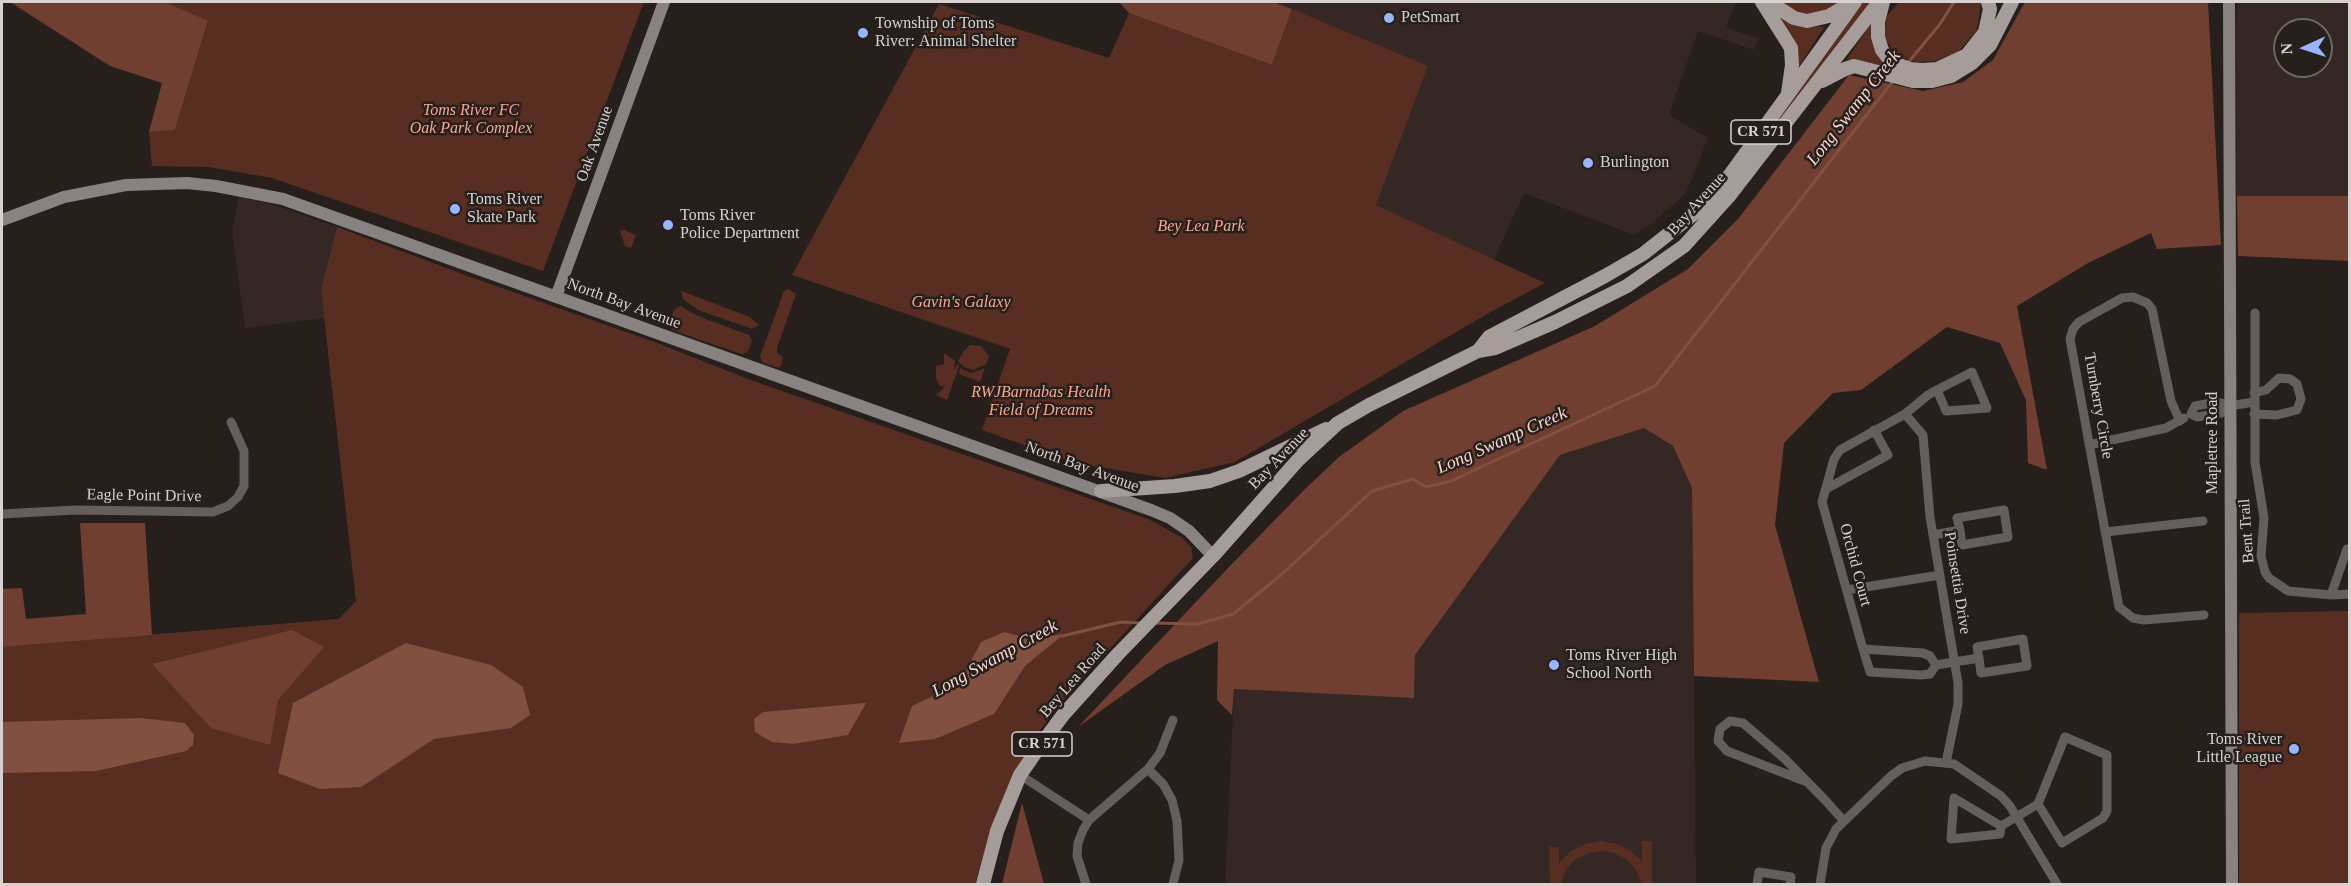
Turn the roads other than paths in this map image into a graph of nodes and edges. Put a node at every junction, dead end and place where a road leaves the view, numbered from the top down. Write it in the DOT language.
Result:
graph roads {
  1 [pos="664,2"];
  2 [pos="1762,2"];
  3 [pos="1774,2"];
  4 [pos="1854,2"];
  5 [pos="1881,2"];
  6 [pos="1988,2"];
  7 [pos="2012,2"];
  8 [pos="2229,2"];
  9 [pos="1901,72"];
  10 [pos="1818,83"];
  11 [pos="1788,96"];
  12 [pos="2,220"];
  13 [pos="556,297"];
  14 [pos="2255,313"];
  15 [pos="1478,351"];
  16 [pos="1937,390"];
  17 [pos="2254,398"];
  18 [pos="2229,406"];
  19 [pos="1905,414"];
  20 [pos="2254,414"];
  21 [pos="2180,421"];
  22 [pos="231,422"];
  23 [pos="1338,423"];
  24 [pos="1874,430"];
  25 [pos="2089,444"];
  26 [pos="1826,489"];
  27 [pos="1101,490"];
  28 [pos="2,514"];
  29 [pos="2203,521"];
  30 [pos="1960,530"];
  31 [pos="2105,532"];
  32 [pos="1934,535"];
  33 [pos="2349,549"];
  34 [pos="1213,556"];
  35 [pos="1940,575"];
  36 [pos="1846,590"];
  37 [pos="2349,594"];
  38 [pos="2331,595"];
  39 [pos="2204,615"];
  40 [pos="1863,649"];
  41 [pos="1979,658"];
  42 [pos="1955,662"];
  43 [pos="1936,665"];
  44 [pos="1173,720"];
  45 [pos="1946,763"];
  46 [pos="1148,769"];
  47 [pos="1020,775"];
  48 [pos="1807,782"];
  49 [pos="2038,804"];
  50 [pos="2017,817"];
  51 [pos="1089,820"];
  52 [pos="1844,821"];
  53 [pos="2001,826"];
  54 [pos="983,885"];
  55 [pos="1086,885"];
  56 [pos="1173,885"];
  57 [pos="1757,885"];
  58 [pos="1790,885"];
  59 [pos="1820,885"];
  60 [pos="2057,885"];
  61 [pos="2232,885"];
  1 -- 13 [label="street, Oak Avenue"];
  2 -- 11 [label="main road"];
  3 -- 4 [label="main road"];
  4 -- 11 [label="main road, Bay Avenue / CR 571"];
  5 -- 9 [label="main road"];
  5 -- 10 [label="main road, Bay Avenue / CR 571"];
  6 -- 9 [label="main road"];
  7 -- 9 [label="main road"];
  8 -- 18 [label="street, Mapletree Road"];
  9 -- 10 [label="main road"];
  10 -- 15 [label="main road, Bay Avenue / CR 571"];
  11 -- 15 [label="main road, Bay Avenue / CR 571"];
  12 -- 13 [label="street, North Bay Avenue"];
  13 -- 27 [label="street, North Bay Avenue"];
  14 -- 17 [label="street, Bent Trail"];
  15 -- 23 [label="main road, Bay Avenue / CR 571"];
  16 -- 16 [label="street, Orchid Court"];
  16 -- 19 [label="street, Orchid Court"];
  17 -- 18 [label="street"];
  17 -- 20 [label="street, Bent Trail"];
  17 -- 20 [label="street"];
  18 -- 21 [label="street"];
  18 -- 61 [label="street, Mapletree Road"];
  19 -- 24 [label="street, Orchid Court"];
  19 -- 32 [label="street, Poinsettia Drive"];
  20 -- 38 [label="street, Bent Trail"];
  21 -- 25 [label="street"];
  21 -- 25 [label="street, Turnberry Circle"];
  22 -- 28 [label="street, Eagle Point Drive"];
  23 -- 27 [label="main road"];
  23 -- 34 [label="main road, Bay Avenue / CR 571"];
  24 -- 26 [label="street, Orchid Court"];
  24 -- 26 [label="street"];
  25 -- 31 [label="street, Turnberry Circle"];
  26 -- 36 [label="street, Orchid Court"];
  27 -- 34 [label="street, North Bay Avenue"];
  29 -- 31 [label="street"];
  30 -- 30 [label="street"];
  30 -- 32 [label="street"];
  31 -- 39 [label="street, Turnberry Circle"];
  32 -- 35 [label="street, Poinsettia Drive"];
  33 -- 38 [label="street"];
  34 -- 47 [label="main road, Bey Lea Road / CR 571"];
  35 -- 36 [label="street"];
  35 -- 42 [label="street, Poinsettia Drive"];
  36 -- 40 [label="street, Orchid Court"];
  37 -- 38 [label="street, Bent Trail"];
  40 -- 43 [label="street"];
  40 -- 43 [label="street, Orchid Court"];
  41 -- 41 [label="street"];
  41 -- 42 [label="street, Orchid Court"];
  42 -- 43 [label="street, Orchid Court"];
  42 -- 45 [label="street, Poinsettia Drive"];
  44 -- 46 [label="street"];
  45 -- 50 [label="street"];
  45 -- 52 [label="street"];
  46 -- 51 [label="street"];
  46 -- 56 [label="street"];
  47 -- 51 [label="street"];
  47 -- 54 [label="main road, Bey Lea Road / CR 571"];
  48 -- 48 [label="street"];
  48 -- 52 [label="street"];
  49 -- 49 [label="street"];
  49 -- 50 [label="street"];
  50 -- 53 [label="street"];
  50 -- 60 [label="street"];
  51 -- 55 [label="street"];
  52 -- 59 [label="street"];
  53 -- 53 [label="street"];
  57 -- 58 [label="street"];
}
